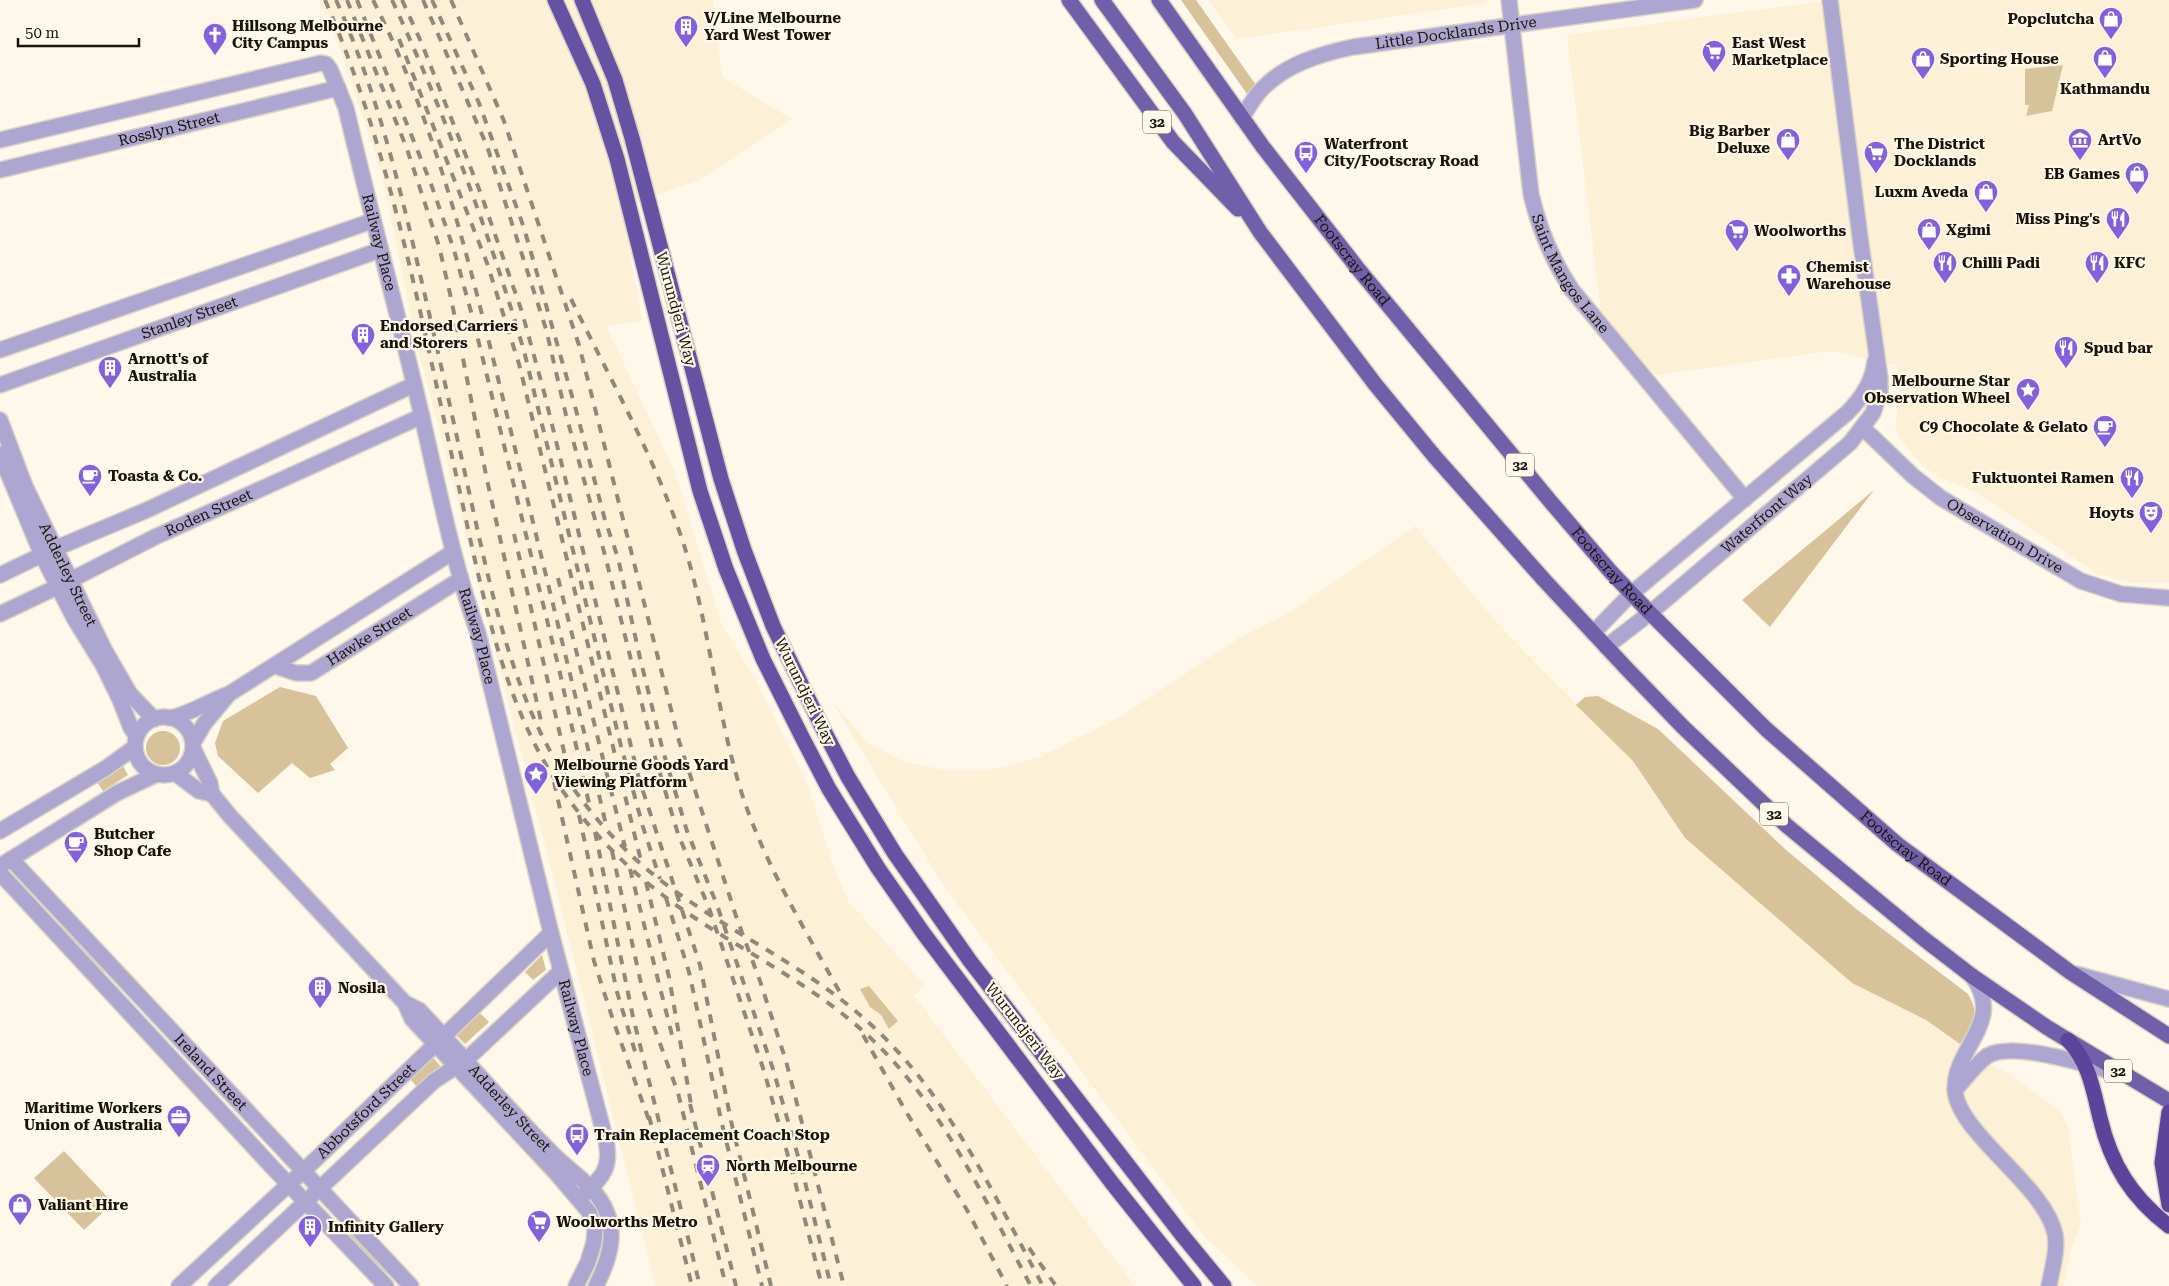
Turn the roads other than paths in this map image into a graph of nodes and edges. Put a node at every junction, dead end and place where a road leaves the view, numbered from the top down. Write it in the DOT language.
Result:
graph roads {
  1 [pos="555,0"];
  2 [pos="582,0"];
  3 [pos="1069,0"];
  4 [pos="1102,0"];
  5 [pos="1159,0"];
  6 [pos="1509,0"];
  7 [pos="1695,0"];
  8 [pos="1830,0"];
  9 [pos="1512,24"];
  10 [pos="328,65"];
  11 [pos="338,88"];
  12 [pos="1242,118"];
  13 [pos="0,140"];
  14 [pos="0,170"];
  15 [pos="372,221"];
  16 [pos="1260,232"];
  17 [pos="380,250"];
  18 [pos="0,350"];
  19 [pos="1876,352"];
  20 [pos="0,385"];
  21 [pos="413,385"];
  22 [pos="422,416"];
  23 [pos="0,420"];
  24 [pos="1863,428"];
  25 [pos="0,454"];
  26 [pos="1745,499"];
  27 [pos="48,552"];
  28 [pos="453,552"];
  29 [pos="0,575"];
  30 [pos="461,579"];
  31 [pos="64,584"];
  32 [pos="1631,594"];
  33 [pos="2169,598"];
  34 [pos="1650,613"];
  35 [pos="0,614"];
  36 [pos="1593,633"];
  37 [pos="1606,647"];
  38 [pos="275,666"];
  39 [pos="228,694"];
  40 [pos="170,718"];
  41 [pos="154,719"];
  42 [pos="136,742"];
  43 [pos="193,745"];
  44 [pos="174,773"];
  45 [pos="157,774"];
  46 [pos="212,794"];
  47 [pos="0,832"];
  48 [pos="4,858"];
  49 [pos="0,873"];
  50 [pos="551,933"];
  51 [pos="561,971"];
  52 [pos="2070,972"];
  53 [pos="1972,976"];
  54 [pos="2169,999"];
  55 [pos="2169,1036"];
  56 [pos="439,1040"];
  57 [pos="2068,1040"];
  58 [pos="462,1064"];
  59 [pos="2085,1064"];
  60 [pos="2124,1074"];
  61 [pos="1955,1090"];
  62 [pos="2169,1101"];
  63 [pos="2169,1112"];
  64 [pos="525,1132"];
  65 [pos="302,1172"];
  66 [pos="289,1184"];
  67 [pos="591,1188"];
  68 [pos="319,1190"];
  69 [pos="579,1199"];
  70 [pos="306,1201"];
  71 [pos="2169,1205"];
  72 [pos="2169,1226"];
  73 [pos="179,1286"];
  74 [pos="216,1286"];
  75 [pos="386,1286"];
  76 [pos="411,1286"];
  77 [pos="576,1286"];
  78 [pos="596,1286"];
  79 [pos="1194,1286"];
  80 [pos="1224,1286"];
  81 [pos="2049,1286"];
  1 -- 79 [label="highway, Wurundjeri Way"];
  2 -- 80 [label="highway, Wurundjeri Way"];
  3 -- 16 [label="main road, 32"];
  4 -- 16 [label="main road"];
  5 -- 12 [label="main road, Footscray Road / 32"];
  6 -- 9 [label="street, Saint Mangos Lane"];
  7 -- 9 [label="street, Little Docklands Drive"];
  8 -- 19 [label="street, Waterfront Way"];
  9 -- 12 [label="street, Little Docklands Drive"];
  9 -- 26 [label="street, Saint Mangos Lane"];
  10 -- 11 [label="street, Railway Place"];
  10 -- 13 [label="street, Rosslyn Street"];
  11 -- 14 [label="street, Rosslyn Street"];
  11 -- 15 [label="street, Railway Place"];
  12 -- 32 [label="main road, Footscray Road / 32"];
  15 -- 17 [label="street, Railway Place"];
  15 -- 18 [label="street, Stanley Street"];
  16 -- 36 [label="main road, 32"];
  17 -- 20 [label="street, Stanley Street"];
  17 -- 21 [label="street, Railway Place"];
  19 -- 24 [label="street, Waterfront Way"];
  19 -- 26 [label="street, Waterfront Way"];
  21 -- 22 [label="street, Railway Place"];
  21 -- 27 [label="street, Roden Street"];
  22 -- 28 [label="street, Railway Place"];
  22 -- 31 [label="street, Roden Street"];
  23 -- 27 [label="street, Adderley Street"];
  24 -- 33 [label="street, Observation Drive"];
  24 -- 34 [label="street, Waterfront Way"];
  25 -- 27 [label="street, Adderley Street"];
  26 -- 32 [label="street, Waterfront Way"];
  27 -- 29 [label="street, Roden Street"];
  27 -- 31 [label="street, Adderley Street"];
  28 -- 30 [label="street, Railway Place"];
  28 -- 38 [label="street, Hawke Street"];
  30 -- 38 [label="street, Hawke Street"];
  30 -- 50 [label="street, Railway Place"];
  31 -- 35 [label="street, Roden Street"];
  31 -- 41 [label="street, Adderley Street"];
  31 -- 42 [label="street, Adderley Street"];
  32 -- 34 [label="main road, Footscray Road / 32"];
  32 -- 36 [label="street, Waterfront Way"];
  34 -- 37 [label="street, Waterfront Way"];
  34 -- 52 [label="main road, Footscray Road / 32"];
  36 -- 37 [label="main road, 32"];
  37 -- 53 [label="main road, 32"];
  38 -- 39 [label="street, Hawke Street"];
  39 -- 40 [label="street, Hawke Street"];
  39 -- 43 [label="street, Hawke Street"];
  40 -- 41 [label="street"];
  40 -- 43 [label="street"];
  41 -- 42 [label="street"];
  42 -- 45 [label="street"];
  42 -- 47 [label="street"];
  43 -- 44 [label="street"];
  43 -- 46 [label="street, Adderley Street"];
  44 -- 45 [label="street"];
  44 -- 46 [label="street, Adderley Street"];
  45 -- 48 [label="street"];
  46 -- 56 [label="street, Adderley Street"];
  48 -- 65 [label="street, Ireland Street"];
  49 -- 66 [label="street, Ireland Street"];
  50 -- 51 [label="street, Railway Place"];
  50 -- 56 [label="street, Abbotsford Street"];
  51 -- 58 [label="street, Abbotsford Street"];
  51 -- 67 [label="street, Railway Place"];
  52 -- 54 [label="street"];
  52 -- 55 [label="main road, Footscray Road / 32"];
  53 -- 57 [label="main road, 32"];
  53 -- 61 [label="street"];
  56 -- 58 [label="street, Adderley Street"];
  56 -- 65 [label="street, Abbotsford Street"];
  57 -- 59 [label="highway"];
  57 -- 60 [label="main road, 32"];
  58 -- 64 [label="street, Adderley Street"];
  58 -- 68 [label="street, Abbotsford Street"];
  59 -- 60 [label="street"];
  59 -- 61 [label="street"];
  59 -- 72 [label="highway"];
  60 -- 62 [label="main road, 32"];
  61 -- 81 [label="street"];
  63 -- 71 [label="highway"];
  64 -- 67 [label="street, Adderley Street"];
  64 -- 69 [label="street, Adderley Street"];
  65 -- 66 [label="street, Abbotsford Street"];
  65 -- 68 [label="street, Ireland Street"];
  66 -- 70 [label="street, Ireland Street"];
  66 -- 73 [label="street, Abbotsford Street"];
  67 -- 69 [label="street, Railway Place"];
  67 -- 78 [label="street, Adderley Street"];
  68 -- 70 [label="street, Abbotsford Street"];
  68 -- 76 [label="street, Ireland Street"];
  69 -- 77 [label="street, Adderley Street"];
  70 -- 74 [label="street, Abbotsford Street"];
  70 -- 75 [label="street, Ireland Street"];
}
